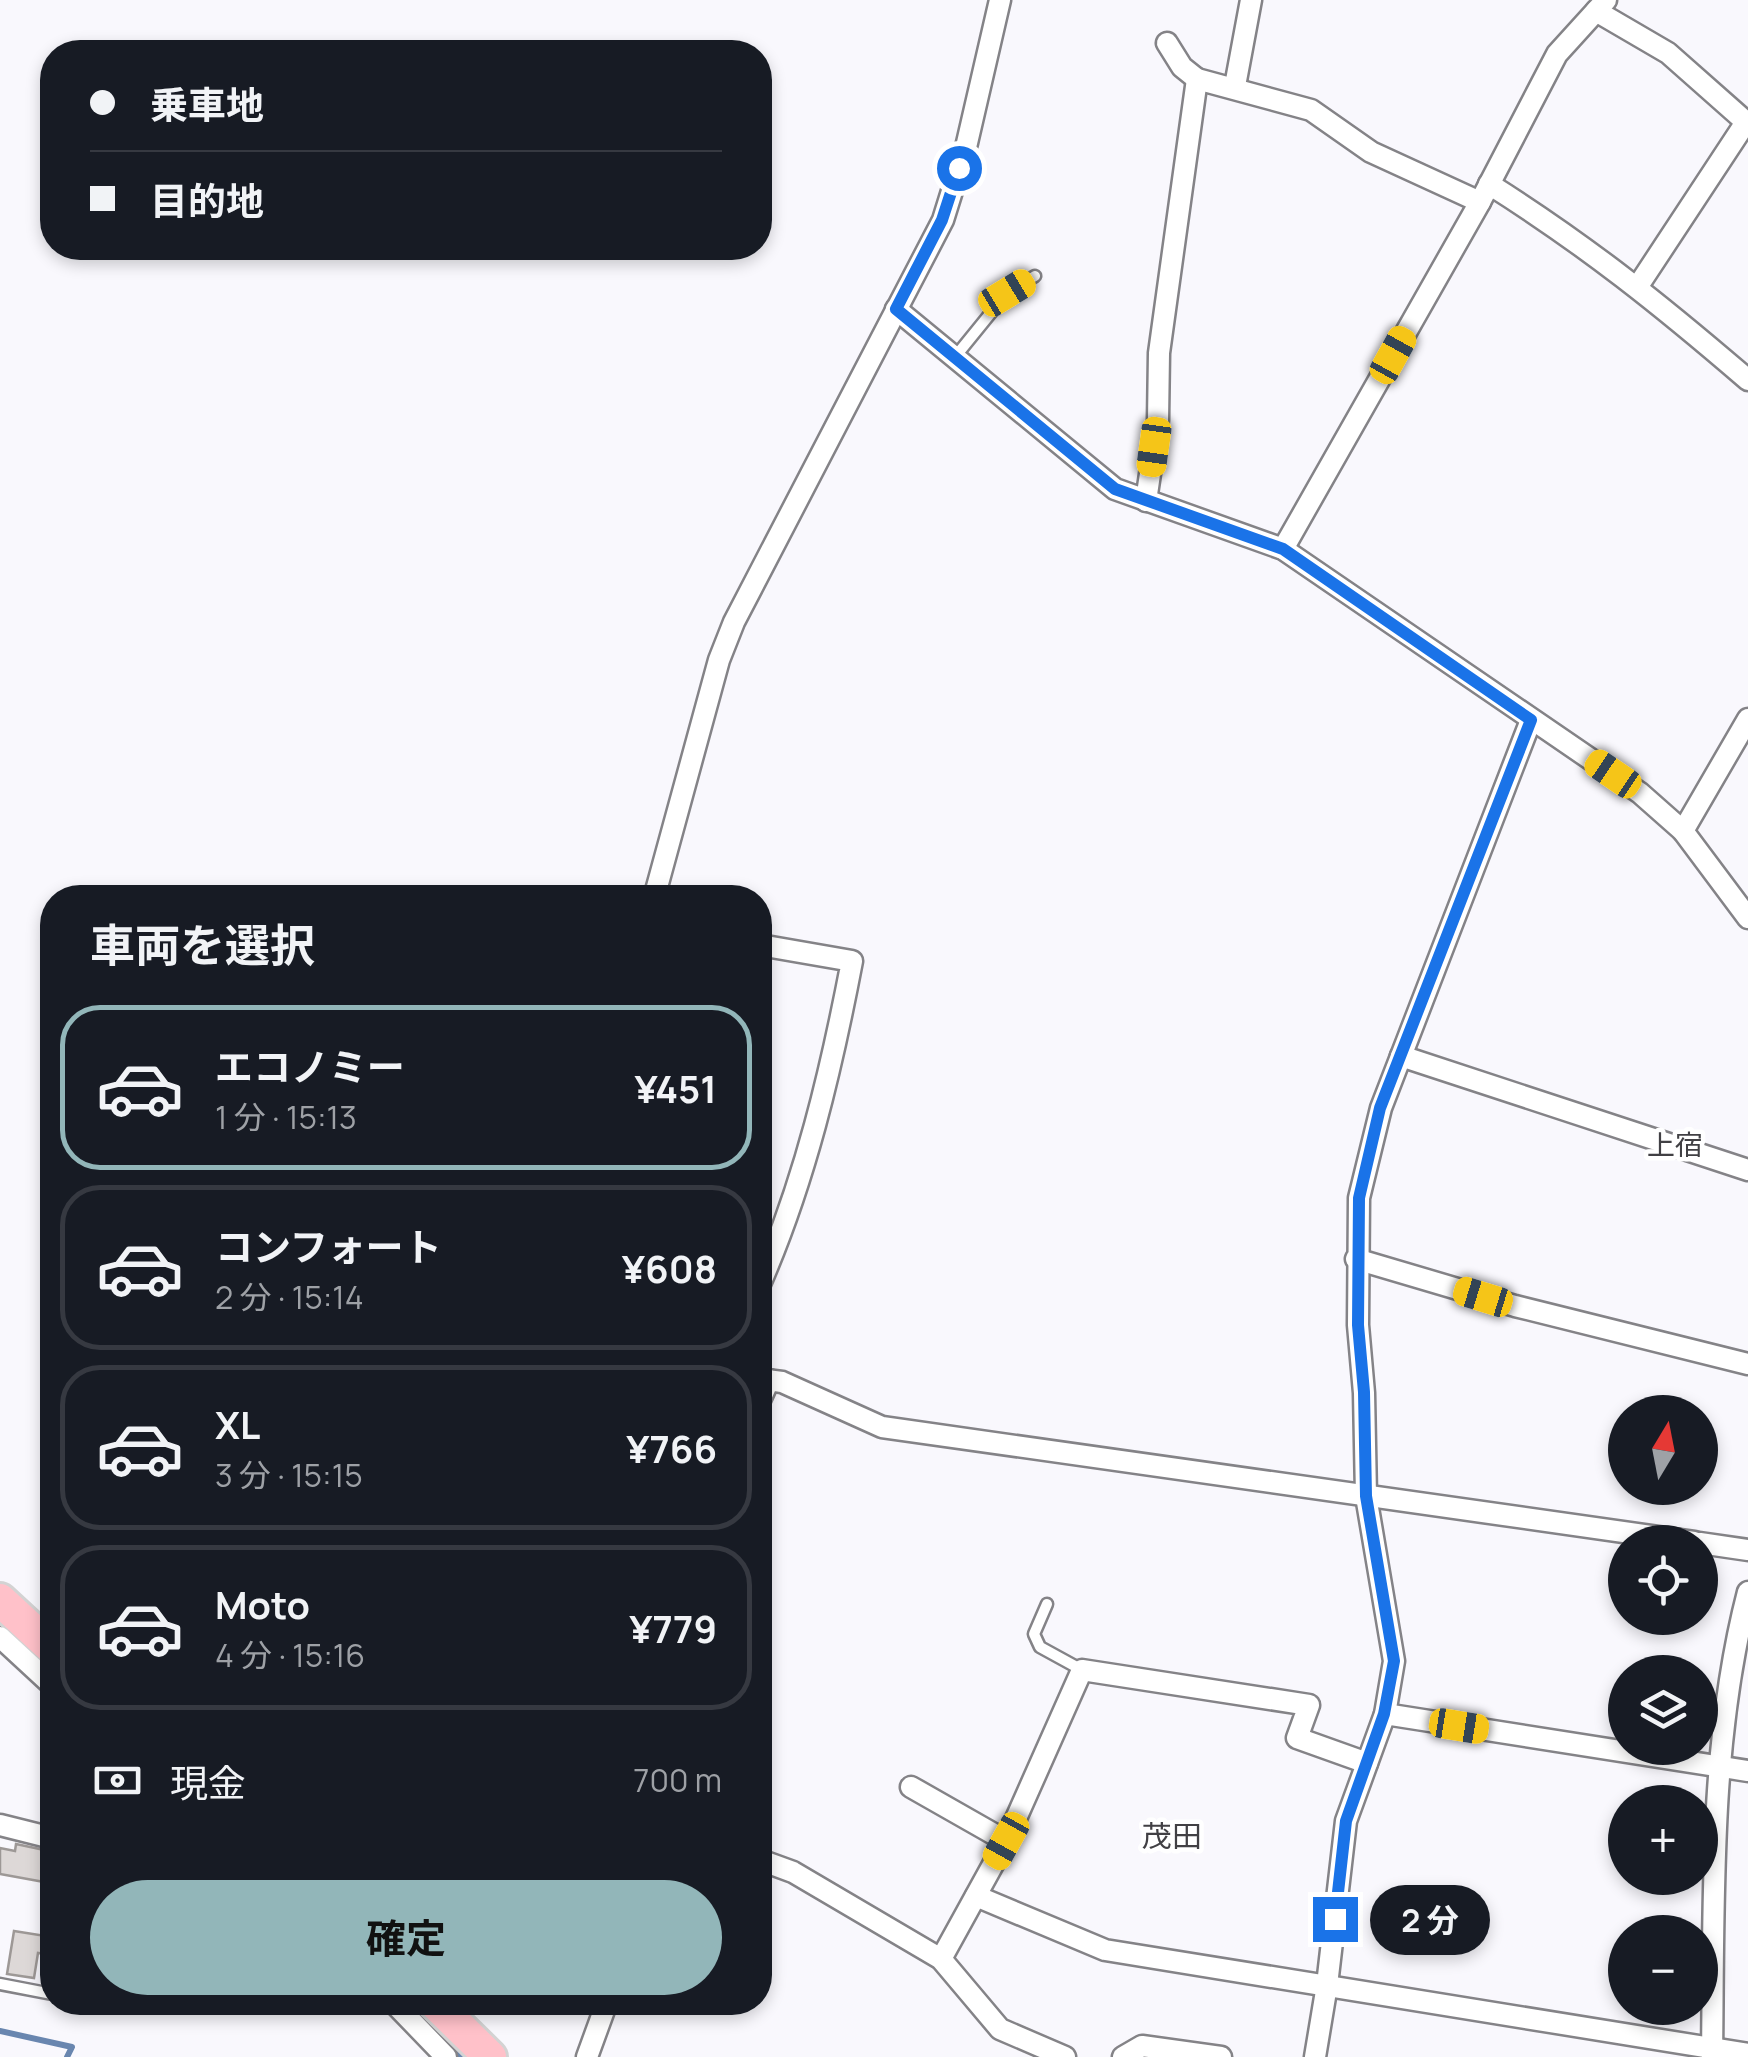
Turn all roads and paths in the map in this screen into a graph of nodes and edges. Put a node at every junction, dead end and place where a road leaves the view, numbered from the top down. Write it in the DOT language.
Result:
graph roads {
  1 [pos="1000,0"];
  2 [pos="1251,0"];
  3 [pos="1601,4"];
  4 [pos="1167,44"];
  5 [pos="1196,78"];
  6 [pos="1235,86"];
  7 [pos="1485,193"];
  8 [pos="1035,276"];
  9 [pos="1638,286"];
  10 [pos="896,309"];
  11 [pos="956,358"];
  12 [pos="1748,380"];
  13 [pos="1146,500"];
  14 [pos="1283,549"];
  15 [pos="1748,718"];
  16 [pos="1531,720"];
  17 [pos="1684,831"];
  18 [pos="658,885"];
  19 [pos="1748,918"];
  20 [pos="772,947"];
  21 [pos="1401,1056"];
  22 [pos="1748,1170"];
  23 [pos="772,1254"];
  24 [pos="1356,1259"];
  25 [pos="1748,1364"];
  26 [pos="772,1381"];
  27 [pos="1366,1496"];
  28 [pos="1608,1530"];
  29 [pos="1718,1546"];
  30 [pos="1748,1550"];
  31 [pos="1748,1592"];
  32 [pos="0,1600"];
  33 [pos="1047,1604"];
  34 [pos="0,1637"];
  35 [pos="40,1637"];
  36 [pos="1082,1670"];
  37 [pos="40,1674"];
  38 [pos="1384,1714"];
  39 [pos="1367,1763"];
  40 [pos="1719,1767"];
  41 [pos="1748,1771"];
  42 [pos="912,1787"];
  43 [pos="0,1825"];
  44 [pos="40,1835"];
  45 [pos="1006,1841"];
  46 [pos="772,1864"];
  47 [pos="976,1896"];
  48 [pos="941,1958"];
  49 [pos="0,1984"];
  50 [pos="1327,1984"];
  51 [pos="40,1992"];
  52 [pos="431,2015"];
  53 [pos="435,2015"];
  54 [pos="602,2015"];
  55 [pos="1712,2053"];
  56 [pos="1748,2054"];
  57 [pos="446,2057"];
  58 [pos="490,2057"];
  59 [pos="587,2057"];
  60 [pos="1066,2057"];
  61 [pos="1123,2057"];
  62 [pos="1222,2057"];
  63 [pos="1315,2057"];
  1 -- 10 [label="street"];
  2 -- 6 [label="street"];
  3 -- 7 [label="street"];
  3 -- 9 [label="street"];
  4 -- 5 [label="street"];
  5 -- 6 [label="street"];
  5 -- 13 [label="street"];
  6 -- 7 [label="street"];
  7 -- 9 [label="street"];
  7 -- 14 [label="street"];
  8 -- 11 [label="lane"];
  9 -- 12 [label="street"];
  10 -- 11 [label="street"];
  10 -- 18 [label="street"];
  11 -- 13 [label="street"];
  13 -- 14 [label="street"];
  14 -- 16 [label="street"];
  15 -- 17 [label="street"];
  16 -- 17 [label="street"];
  16 -- 21 [label="street"];
  17 -- 19 [label="street"];
  20 -- 23 [label="street"];
  21 -- 22 [label="street"];
  21 -- 24 [label="street"];
  24 -- 25 [label="street"];
  24 -- 27 [label="street"];
  26 -- 27 [label="street"];
  27 -- 28 [label="street"];
  27 -- 38 [label="street"];
  29 -- 30 [label="street"];
  31 -- 40 [label="street"];
  32 -- 35 [label="main road"];
  33 -- 36 [label="lane"];
  34 -- 37 [label="street"];
  36 -- 39 [label="street"];
  36 -- 45 [label="street"];
  38 -- 39 [label="street"];
  38 -- 40 [label="street"];
  39 -- 50 [label="street"];
  40 -- 41 [label="street"];
  40 -- 55 [label="street"];
  42 -- 45 [label="street"];
  43 -- 44 [label="street"];
  45 -- 47 [label="street"];
  46 -- 48 [label="street"];
  47 -- 48 [label="street"];
  47 -- 50 [label="street"];
  48 -- 60 [label="street"];
  49 -- 51 [label="lane"];
  50 -- 55 [label="street"];
  50 -- 63 [label="street"];
  52 -- 57 [label="street"];
  53 -- 58 [label="main road"];
  54 -- 59 [label="street"];
  55 -- 56 [label="street"];
  61 -- 62 [label="street"];
}
